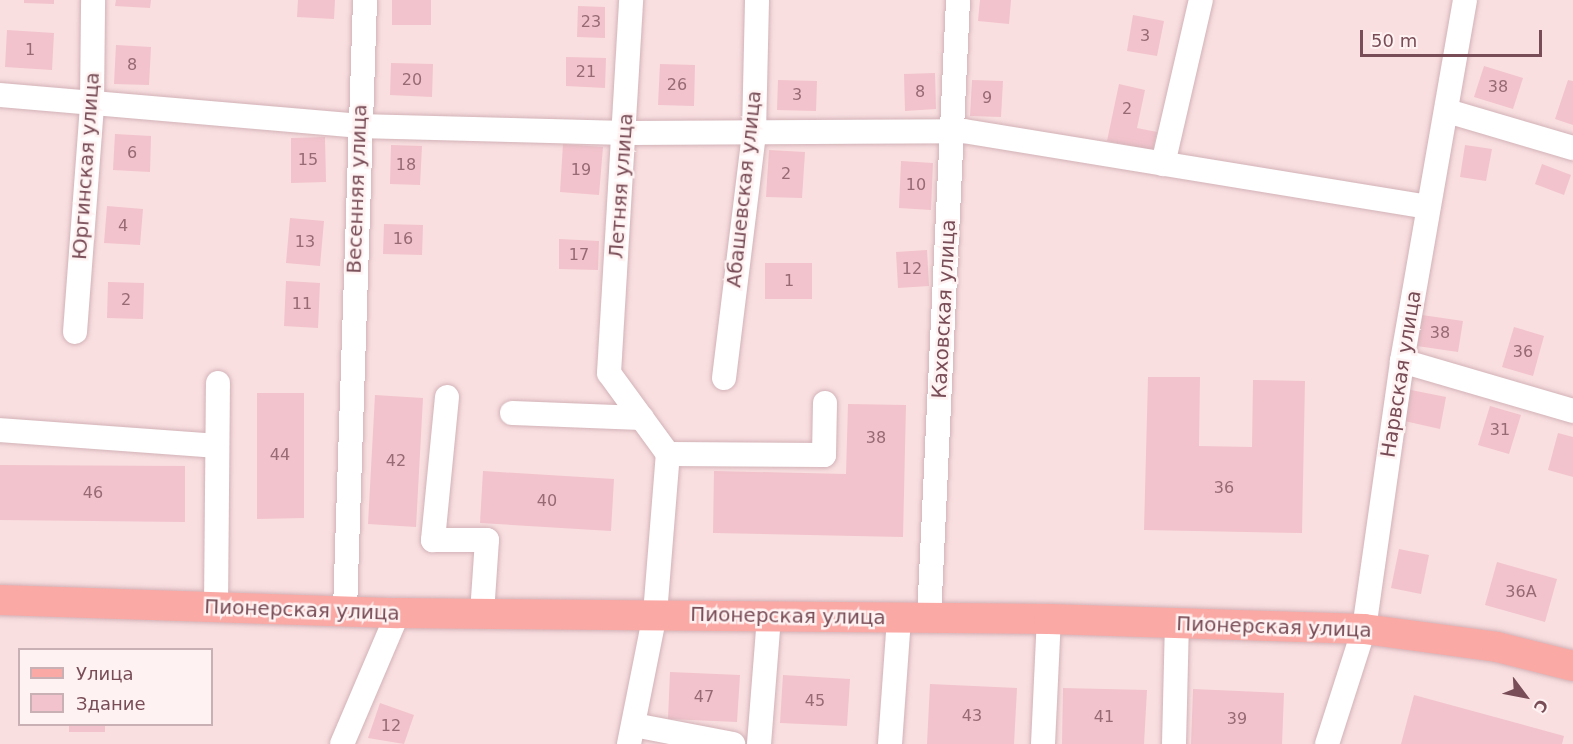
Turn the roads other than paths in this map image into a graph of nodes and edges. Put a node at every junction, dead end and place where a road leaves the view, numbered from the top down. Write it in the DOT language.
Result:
graph roads {
  1 [pos="93,0"];
  2 [pos="365,0"];
  3 [pos="631,0"];
  4 [pos="757,0"];
  5 [pos="958,0"];
  6 [pos="1201,0"];
  7 [pos="1465,0"];
  8 [pos="0,95"];
  9 [pos="93,104"];
  10 [pos="1448,111"];
  11 [pos="358,126"];
  12 [pos="953,131"];
  13 [pos="626,133"];
  14 [pos="754,134"];
  15 [pos="1573,148"];
  16 [pos="1163,164"];
  17 [pos="1428,207"];
  18 [pos="75,332"];
  19 [pos="1402,361"];
  20 [pos="724,378"];
  21 [pos="218,383"];
  22 [pos="447,397"];
  23 [pos="825,403"];
  24 [pos="1573,411"];
  25 [pos="512,413"];
  26 [pos="642,418"];
  27 [pos="0,430"];
  28 [pos="216,446"];
  29 [pos="668,454"];
  30 [pos="0,600"];
  31 [pos="216,607"];
  32 [pos="345,610"];
  33 [pos="398,613"];
  34 [pos="482,614"];
  35 [pos="656,614"];
  36 [pos="769,616"];
  37 [pos="899,618"];
  38 [pos="929,618"];
  39 [pos="1049,619"];
  40 [pos="1177,623"];
  41 [pos="1364,629"];
  42 [pos="1573,666"];
  43 [pos="631,734"];
  44 [pos="1330,743"];
  45 [pos="342,744"];
  46 [pos="733,744"];
  47 [pos="759,744"];
  48 [pos="890,744"];
  49 [pos="1043,744"];
  50 [pos="1174,744"];
  1 -- 9 [label="street, Юргинская улица"];
  2 -- 11 [label="street, Весенняя улица"];
  3 -- 13 [label="street, Летняя улица"];
  4 -- 14 [label="street, Абашевская улица"];
  5 -- 12 [label="street, Каховская улица"];
  6 -- 16 [label="street"];
  7 -- 10 [label="street, Нарвская улица"];
  8 -- 9 [label="street"];
  9 -- 11 [label="street"];
  9 -- 18 [label="street, Юргинская улица"];
  10 -- 15 [label="street"];
  10 -- 17 [label="street, Нарвская улица"];
  11 -- 13 [label="street"];
  11 -- 32 [label="street, Весенняя улица"];
  12 -- 14 [label="street"];
  12 -- 16 [label="street"];
  12 -- 38 [label="street, Каховская улица"];
  13 -- 14 [label="street"];
  13 -- 26 [label="street, Летняя улица"];
  14 -- 20 [label="street, Абашевская улица"];
  16 -- 17 [label="street"];
  17 -- 19 [label="street, Нарвская улица"];
  19 -- 24 [label="street"];
  19 -- 41 [label="street, Нарвская улица"];
  21 -- 28 [label="street"];
  22 -- 34 [label="street"];
  23 -- 29 [label="street"];
  25 -- 26 [label="street"];
  26 -- 29 [label="street"];
  27 -- 28 [label="street"];
  28 -- 31 [label="street"];
  29 -- 35 [label="street"];
  30 -- 31 [label="main road, Пионерская улица"];
  31 -- 32 [label="main road, Пионерская улица"];
  32 -- 33 [label="main road, Пионерская улица"];
  33 -- 34 [label="main road, Пионерская улица"];
  33 -- 45 [label="street"];
  34 -- 35 [label="main road, Пионерская улица"];
  35 -- 36 [label="main road, Пионерская улица"];
  35 -- 43 [label="street"];
  36 -- 37 [label="main road, Пионерская улица"];
  36 -- 47 [label="street"];
  37 -- 38 [label="main road, Пионерская улица"];
  37 -- 48 [label="street"];
  38 -- 39 [label="main road, Пионерская улица"];
  39 -- 40 [label="main road, Пионерская улица"];
  39 -- 49 [label="street"];
  40 -- 41 [label="main road, Пионерская улица"];
  40 -- 50 [label="street"];
  41 -- 42 [label="main road, Пионерская улица"];
  41 -- 44 [label="street, Нарвская улица"];
  43 -- 46 [label="street"];
}
